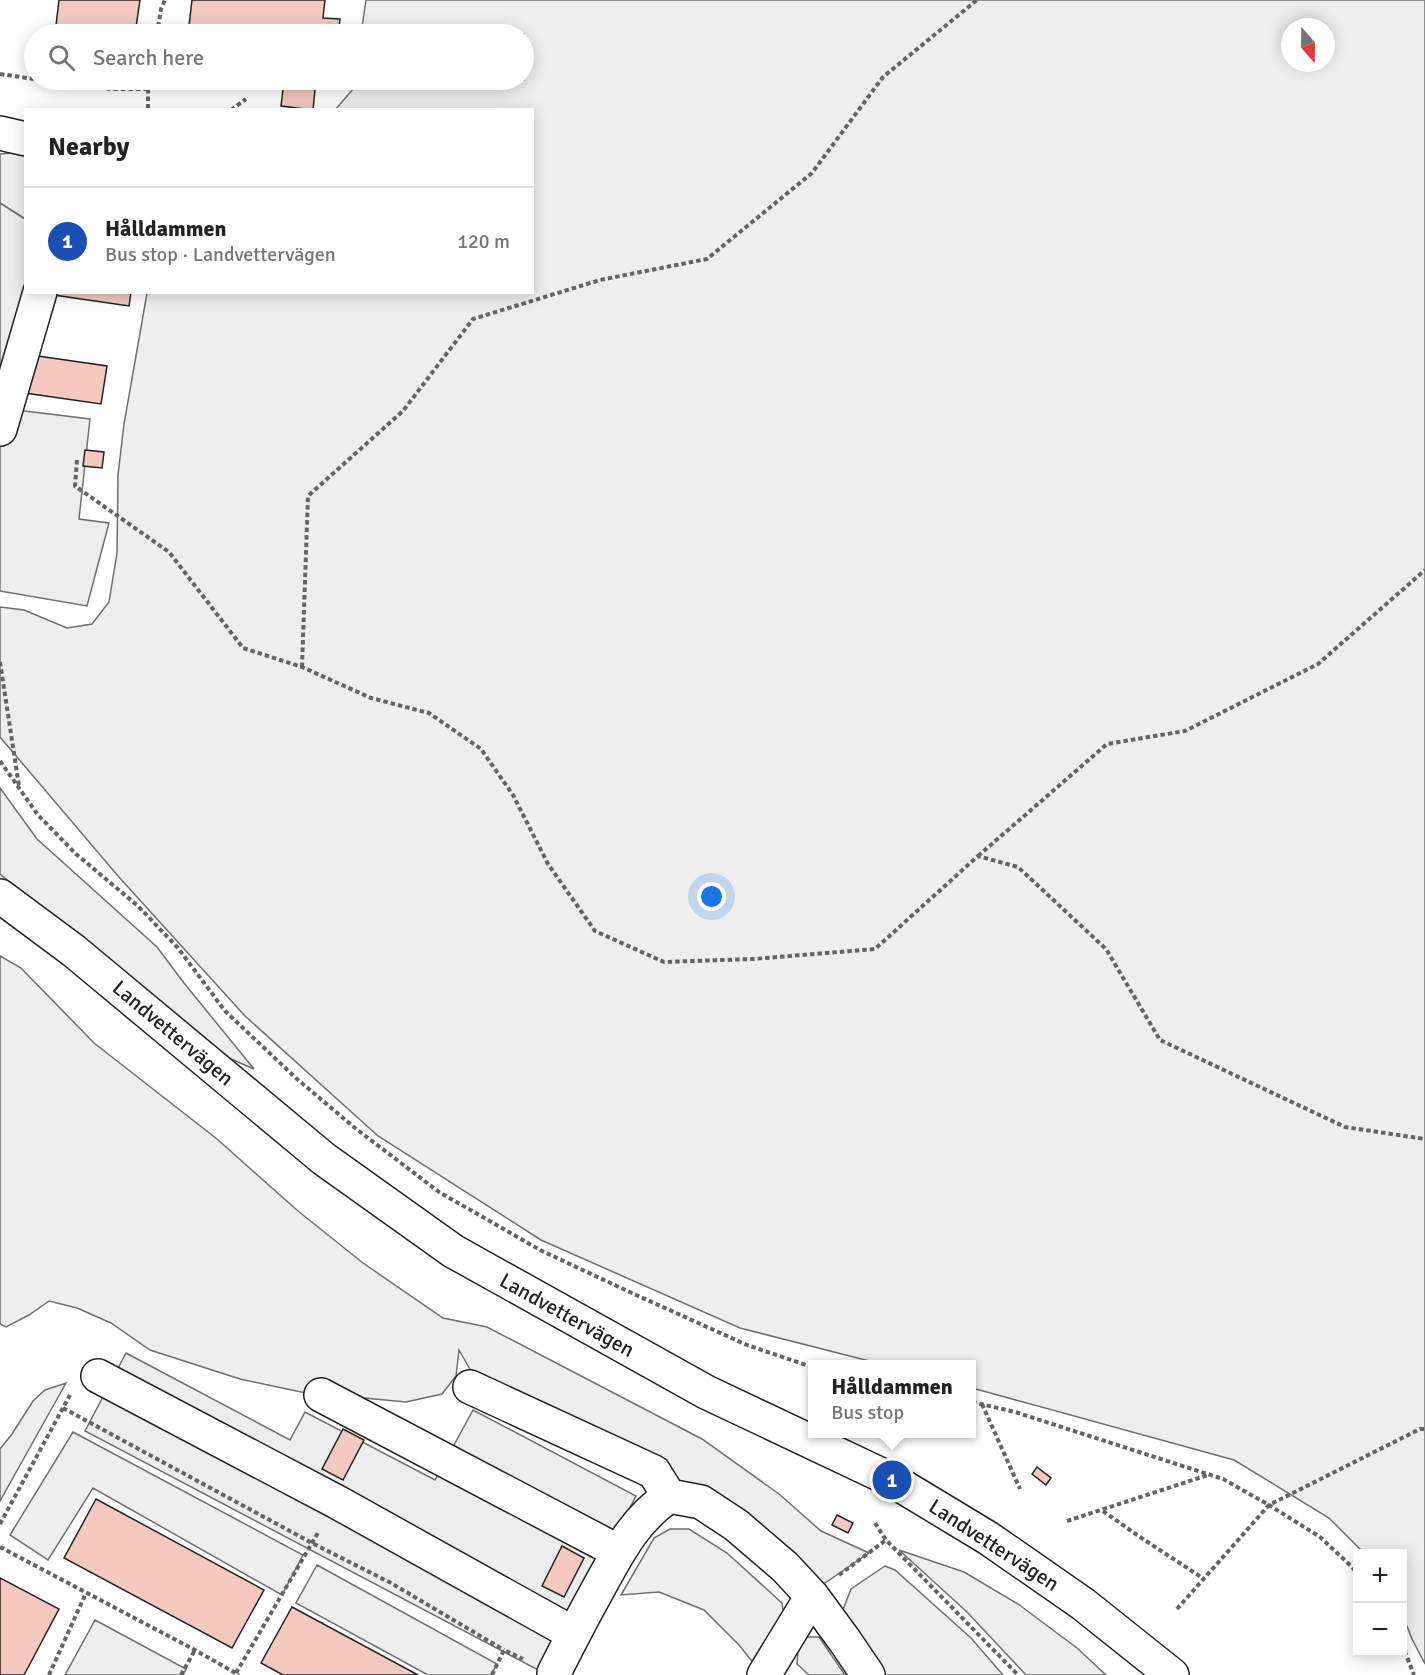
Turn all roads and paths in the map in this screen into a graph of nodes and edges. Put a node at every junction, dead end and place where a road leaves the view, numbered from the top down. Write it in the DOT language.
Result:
graph roads {
  1 [pos="165,0"];
  2 [pos="977,0"];
  3 [pos="159,24"];
  4 [pos="0,74"];
  5 [pos="24,78"];
  6 [pos="148,90"];
  7 [pos="246,99"];
  8 [pos="148,108"];
  9 [pos="234,108"];
  10 [pos="0,133"];
  11 [pos="24,139"];
  12 [pos="39,294"];
  13 [pos="0,429"];
  14 [pos="77,460"];
  15 [pos="1425,570"];
  16 [pos="0,662"];
  17 [pos="302,666"];
  18 [pos="0,761"];
  19 [pos="19,786"];
  20 [pos="978,856"];
  21 [pos="0,896"];
  22 [pos="1425,1138"];
  23 [pos="808,1365"];
  24 [pos="98,1376"];
  25 [pos="470,1387"];
  26 [pos="321,1395"];
  27 [pos="976,1403"];
  28 [pos="982,1404"];
  29 [pos="63,1408"];
  30 [pos="1425,1429"];
  31 [pos="1209,1475"];
  32 [pos="1020,1488"];
  33 [pos="669,1496"];
  34 [pos="337,1502"];
  35 [pos="1269,1505"];
  36 [pos="1102,1510"];
  37 [pos="1067,1521"];
  38 [pos="875,1523"];
  39 [pos="0,1524"];
  40 [pos="886,1540"];
  41 [pos="312,1543"];
  42 [pos="0,1547"];
  43 [pos="619,1552"];
  44 [pos="1353,1568"];
  45 [pos="1204,1579"];
  46 [pos="86,1593"];
  47 [pos="812,1596"];
  48 [pos="1178,1609"];
  49 [pos="574,1634"];
  50 [pos="195,1650"];
  51 [pos="504,1650"];
  52 [pos="1407,1657"];
  53 [pos="554,1673"];
  54 [pos="237,1674"];
  55 [pos="49,1675"];
  56 [pos="181,1675"];
  57 [pos="492,1675"];
  58 [pos="764,1675"];
  59 [pos="868,1675"];
  60 [pos="1018,1675"];
  61 [pos="1172,1675"];
  62 [pos="1414,1675"];
  1 -- 3 [label="path"];
  2 -- 17 [label="path"];
  4 -- 5 [label="path"];
  6 -- 8 [label="path"];
  7 -- 9 [label="path"];
  10 -- 11 [label="street"];
  12 -- 13 [label="street"];
  14 -- 17 [label="path"];
  15 -- 20 [label="path"];
  16 -- 19 [label="path"];
  17 -- 20 [label="path"];
  18 -- 19 [label="path"];
  19 -- 23 [label="path"];
  20 -- 22 [label="path"];
  21 -- 61 [label="street, Landvettervägen"];
  24 -- 29 [label="path"];
  24 -- 34 [label="street"];
  25 -- 33 [label="street"];
  26 -- 43 [label="street"];
  27 -- 28 [label="path"];
  28 -- 31 [label="path"];
  28 -- 32 [label="path"];
  29 -- 39 [label="path"];
  29 -- 41 [label="path"];
  30 -- 35 [label="path"];
  31 -- 35 [label="path"];
  31 -- 36 [label="path"];
  33 -- 43 [label="street"];
  33 -- 47 [label="street"];
  34 -- 41 [label="path"];
  34 -- 49 [label="street"];
  35 -- 44 [label="path"];
  35 -- 45 [label="path"];
  36 -- 37 [label="path"];
  36 -- 45 [label="path"];
  38 -- 40 [label="path"];
  40 -- 47 [label="path"];
  40 -- 60 [label="path"];
  41 -- 51 [label="path"];
  41 -- 54 [label="path"];
  42 -- 46 [label="path"];
  43 -- 49 [label="street"];
  45 -- 48 [label="path"];
  46 -- 50 [label="path"];
  46 -- 55 [label="path"];
  47 -- 58 [label="street"];
  47 -- 59 [label="street"];
  49 -- 53 [label="street"];
  50 -- 54 [label="path"];
  50 -- 56 [label="path"];
  51 -- 53 [label="path"];
  51 -- 57 [label="path"];
  52 -- 62 [label="path"];
}
